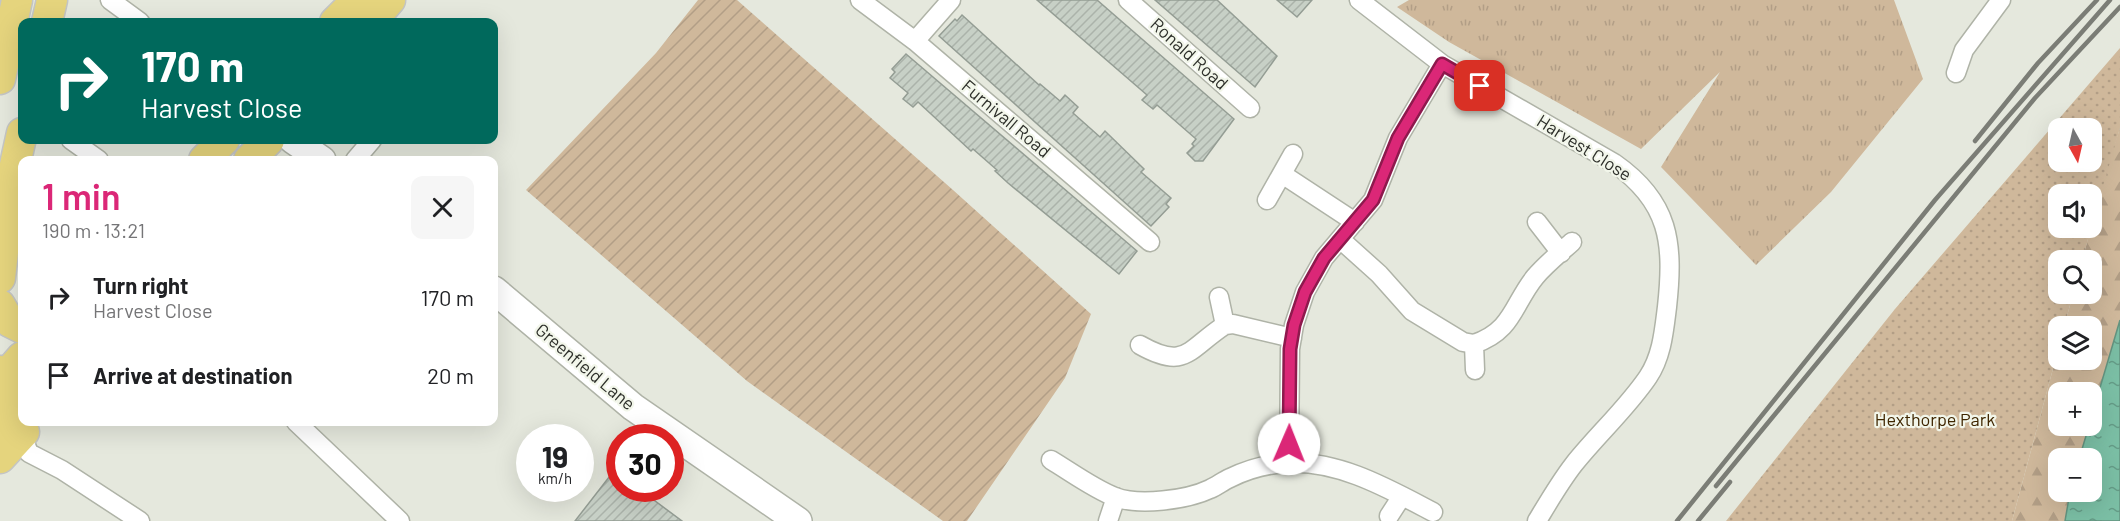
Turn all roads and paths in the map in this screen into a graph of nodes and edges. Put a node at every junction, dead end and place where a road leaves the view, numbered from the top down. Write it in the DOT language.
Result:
graph roads {
  1 [pos="17,0"];
  2 [pos="51,0"];
  3 [pos="110,0"];
  4 [pos="357,0"];
  5 [pos="390,0"];
  6 [pos="860,0"];
  7 [pos="951,0"];
  8 [pos="1128,0"];
  9 [pos="1359,0"];
  10 [pos="1997,2"];
  11 [pos="48,18"];
  12 [pos="135,18"];
  13 [pos="339,18"];
  14 [pos="374,18"];
  15 [pos="915,41"];
  16 [pos="1442,64"];
  17 [pos="1956,73"];
  18 [pos="0,79"];
  19 [pos="1250,108"];
  20 [pos="18,144"];
  21 [pos="77,144"];
  22 [pos="220,144"];
  23 [pos="232,144"];
  24 [pos="265,144"];
  25 [pos="299,144"];
  26 [pos="369,144"];
  27 [pos="1293,154"];
  28 [pos="93,156"];
  29 [pos="208,156"];
  30 [pos="220,156"];
  31 [pos="253,156"];
  32 [pos="316,156"];
  33 [pos="358,156"];
  34 [pos="1282,174"];
  35 [pos="6,183"];
  36 [pos="1267,200"];
  37 [pos="1355,222"];
  38 [pos="1537,222"];
  39 [pos="1340,240"];
  40 [pos="1150,242"];
  41 [pos="0,278"];
  42 [pos="498,293"];
  43 [pos="1219,297"];
  44 [pos="0,305"];
  45 [pos="1225,325"];
  46 [pos="18,326"];
  47 [pos="1292,338"];
  48 [pos="1140,345"];
  49 [pos="1474,345"];
  50 [pos="18,362"];
  51 [pos="1475,370"];
  52 [pos="5,378"];
  53 [pos="15,424"];
  54 [pos="300,426"];
  55 [pos="0,458"];
  56 [pos="1051,460"];
  57 [pos="1288,463"];
  58 [pos="1402,495"];
  59 [pos="1116,497"];
  60 [pos="1433,512"];
  61 [pos="1389,516"];
  62 [pos="140,521"];
  63 [pos="400,521"];
  64 [pos="798,521"];
  65 [pos="1108,521"];
  66 [pos="1538,521"];
  1 -- 18 [label="main road"];
  2 -- 11 [label="main road"];
  3 -- 12 [label="street"];
  4 -- 13 [label="main road"];
  5 -- 14 [label="main road"];
  6 -- 15 [label="street, Furnivall Road"];
  7 -- 15 [label="street"];
  8 -- 19 [label="street, Ronald Road"];
  9 -- 16 [label="street, Harvest Close"];
  10 -- 17 [label="street"];
  15 -- 40 [label="street, Furnivall Road"];
  16 -- 37 [label="street"];
  16 -- 66 [label="street, Harvest Close"];
  20 -- 35 [label="main road"];
  21 -- 28 [label="street"];
  22 -- 29 [label="main road"];
  23 -- 30 [label="main road"];
  24 -- 31 [label="main road"];
  25 -- 32 [label="street"];
  26 -- 33 [label="street"];
  27 -- 34 [label="street"];
  34 -- 36 [label="street"];
  34 -- 37 [label="street"];
  35 -- 41 [label="main road"];
  37 -- 39 [label="street"];
  38 -- 49 [label="street"];
  39 -- 47 [label="street"];
  39 -- 49 [label="street"];
  42 -- 64 [label="street, Greenfield Lane"];
  43 -- 45 [label="street"];
  44 -- 46 [label="main road"];
  45 -- 47 [label="street"];
  45 -- 48 [label="street"];
  47 -- 57 [label="street"];
  49 -- 51 [label="street"];
  50 -- 52 [label="main road"];
  52 -- 53 [label="main road"];
  53 -- 55 [label="main road"];
  53 -- 62 [label="street"];
  54 -- 63 [label="street"];
  56 -- 59 [label="street"];
  57 -- 58 [label="street"];
  57 -- 59 [label="street"];
  58 -- 60 [label="street"];
  58 -- 61 [label="street"];
  59 -- 65 [label="street"];
}
